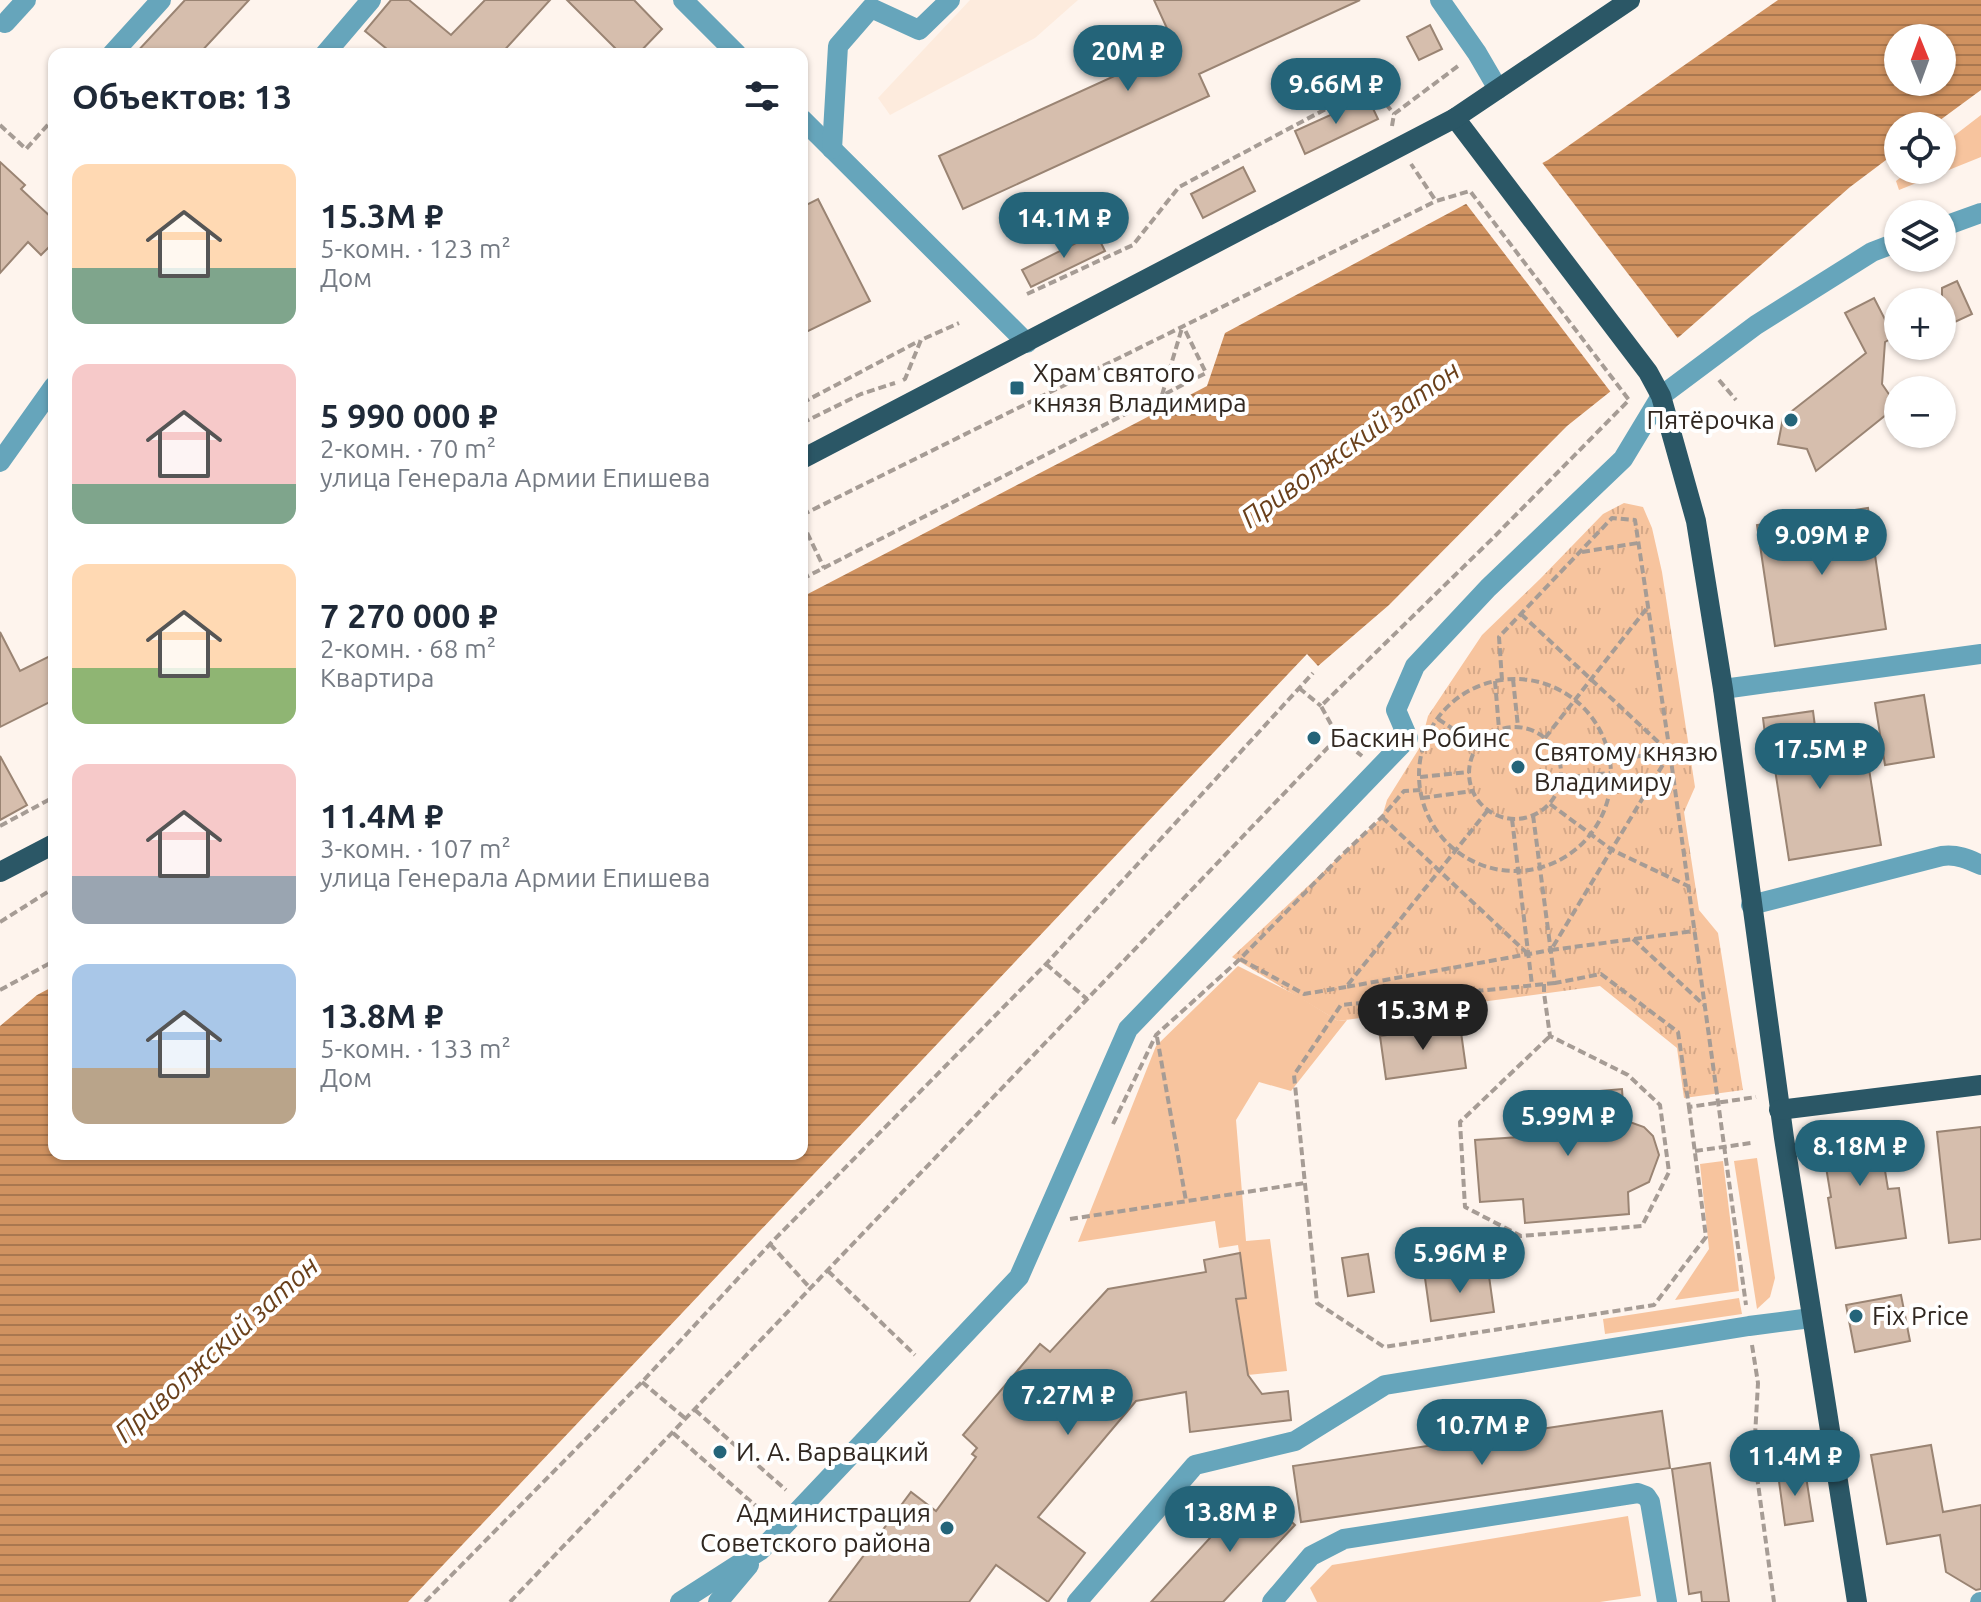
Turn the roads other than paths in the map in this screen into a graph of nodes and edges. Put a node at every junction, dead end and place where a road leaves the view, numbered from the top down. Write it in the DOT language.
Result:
graph roads {
  1 [pos="26,0"];
  2 [pos="371,0"];
  3 [pos="683,0"];
  4 [pos="950,0"];
  5 [pos="1440,0"];
  6 [pos="1630,0"];
  7 [pos="157,1"];
  8 [pos="5,23"];
  9 [pos="117,48"];
  10 [pos="330,48"];
  11 [pos="731,48"];
  12 [pos="1498,89"];
  13 [pos="1455,118"];
  14 [pos="808,125"];
  15 [pos="832,149"];
  16 [pos="1981,213"];
  17 [pos="1956,222"];
  18 [pos="1884,247"];
  19 [pos="1027,343"];
  20 [pos="48,394"];
  21 [pos="1661,396"];
  22 [pos="808,456"];
  23 [pos="0,462"];
  24 [pos="1981,654"];
  25 [pos="1723,689"];
  26 [pos="48,847"];
  27 [pos="1981,865"];
  28 [pos="0,872"];
  29 [pos="1751,905"];
  30 [pos="1981,1085"];
  31 [pos="1778,1102"];
  32 [pos="1811,1318"];
  33 [pos="761,1550"];
  34 [pos="680,1602"];
  35 [pos="718,1602"];
  36 [pos="1077,1602"];
  37 [pos="1272,1602"];
  38 [pos="1667,1602"];
  39 [pos="1857,1602"];
  1 -- 8 [label="street"];
  2 -- 10 [label="street"];
  3 -- 11 [label="street"];
  4 -- 15 [label="street"];
  5 -- 12 [label="street"];
  6 -- 12 [label="main road"];
  7 -- 9 [label="street"];
  12 -- 13 [label="main road"];
  13 -- 19 [label="main road"];
  13 -- 21 [label="main road"];
  14 -- 15 [label="street"];
  15 -- 19 [label="street"];
  16 -- 17 [label="street"];
  18 -- 21 [label="street"];
  19 -- 22 [label="main road"];
  20 -- 23 [label="street"];
  21 -- 25 [label="main road"];
  21 -- 33 [label="street"];
  24 -- 25 [label="street"];
  25 -- 29 [label="main road"];
  26 -- 28 [label="main road"];
  27 -- 29 [label="street"];
  29 -- 31 [label="main road"];
  30 -- 31 [label="main road"];
  31 -- 32 [label="main road"];
  32 -- 36 [label="street"];
  32 -- 39 [label="main road"];
  33 -- 34 [label="street"];
  33 -- 35 [label="street"];
  37 -- 38 [label="street"];
}
